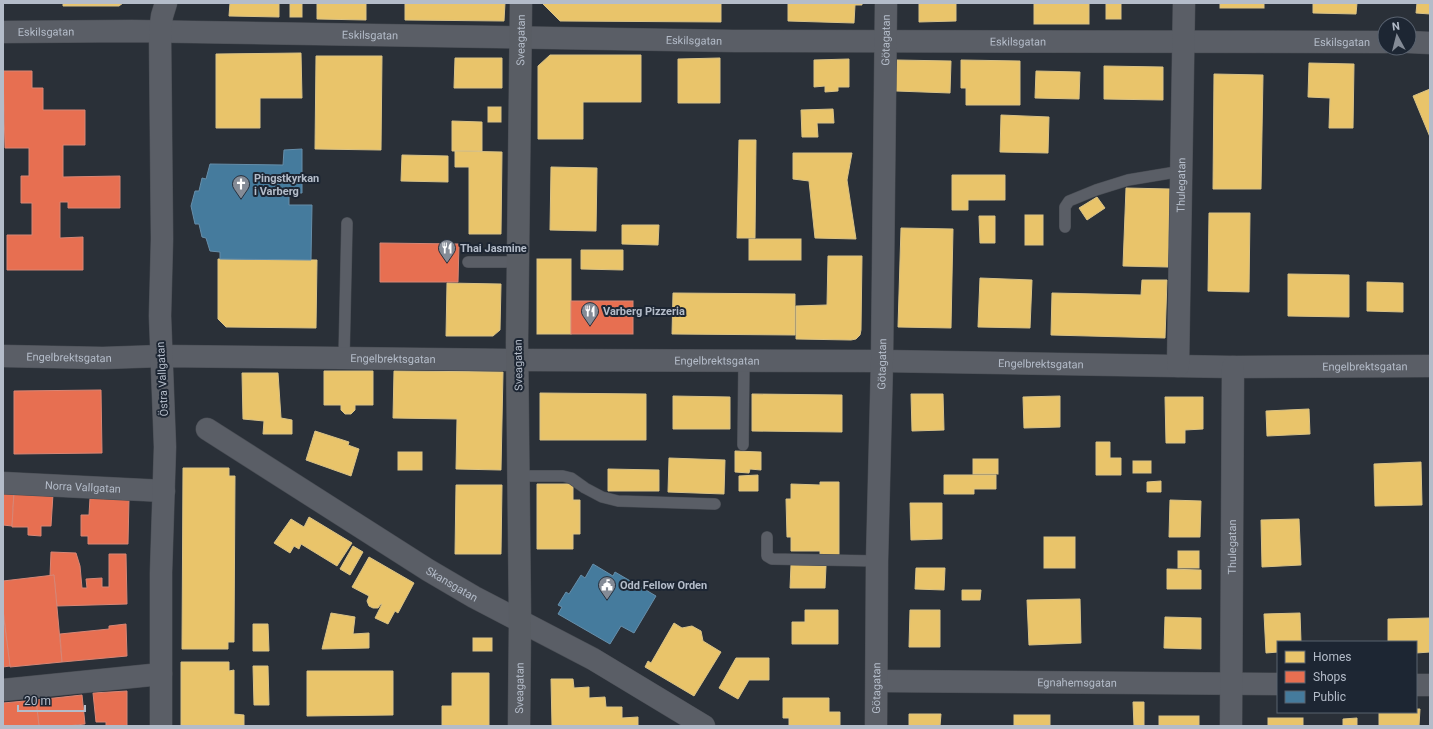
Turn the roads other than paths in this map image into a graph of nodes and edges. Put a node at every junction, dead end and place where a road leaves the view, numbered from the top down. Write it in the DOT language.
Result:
graph roads {
  1 [pos="166,3"];
  2 [pos="521,3"];
  3 [pos="886,3"];
  4 [pos="1184,3"];
  5 [pos="3,32"];
  6 [pos="160,32"];
  7 [pos="520,38"];
  8 [pos="886,41"];
  9 [pos="1184,42"];
  10 [pos="1377,42"];
  11 [pos="1417,42"];
  12 [pos="1430,42"];
  13 [pos="1182,171"];
  14 [pos="348,223"];
  15 [pos="1065,227"];
  16 [pos="468,262"];
  17 [pos="518,262"];
  18 [pos="3,356"];
  19 [pos="161,356"];
  20 [pos="344,358"];
  21 [pos="518,360"];
  22 [pos="744,360"];
  23 [pos="882,361"];
  24 [pos="1178,366"];
  25 [pos="1430,366"];
  26 [pos="1233,367"];
  27 [pos="207,429"];
  28 [pos="743,445"];
  29 [pos="519,476"];
  30 [pos="3,483"];
  31 [pos="164,491"];
  32 [pos="715,504"];
  33 [pos="767,537"];
  34 [pos="877,561"];
  35 [pos="520,621"];
  36 [pos="161,674"];
  37 [pos="877,681"];
  38 [pos="1231,683"];
  39 [pos="1277,684"];
  40 [pos="1417,685"];
  41 [pos="1430,685"];
  42 [pos="3,690"];
  43 [pos="161,726"];
  44 [pos="519,726"];
  45 [pos="704,726"];
  46 [pos="876,726"];
  47 [pos="1230,726"];
  1 -- 6 [label="street, Östra Vallgatan"];
  2 -- 7 [label="street, Sveagatan"];
  3 -- 8 [label="street, Götagatan"];
  4 -- 9 [label="street, Thulegatan"];
  5 -- 6 [label="street, Eskilsgatan"];
  6 -- 7 [label="street, Eskilsgatan"];
  6 -- 19 [label="street, Östra Vallgatan"];
  7 -- 8 [label="street, Eskilsgatan"];
  7 -- 17 [label="street, Sveagatan"];
  8 -- 9 [label="street, Eskilsgatan"];
  8 -- 23 [label="street, Götagatan"];
  9 -- 10 [label="street, Eskilsgatan"];
  9 -- 13 [label="street, Thulegatan"];
  11 -- 12 [label="street"];
  13 -- 15 [label="lane"];
  13 -- 24 [label="street, Thulegatan"];
  14 -- 20 [label="lane"];
  16 -- 17 [label="lane"];
  17 -- 21 [label="street, Sveagatan"];
  18 -- 19 [label="street, Engelbrektsgatan"];
  19 -- 20 [label="street, Engelbrektsgatan"];
  19 -- 31 [label="street, Östra Vallgatan"];
  20 -- 21 [label="street, Engelbrektsgatan"];
  21 -- 22 [label="street, Engelbrektsgatan"];
  21 -- 29 [label="street, Sveagatan"];
  22 -- 23 [label="street, Engelbrektsgatan"];
  22 -- 28 [label="lane"];
  23 -- 24 [label="street, Engelbrektsgatan"];
  23 -- 34 [label="street, Götagatan"];
  24 -- 26 [label="street, Engelbrektsgatan"];
  25 -- 26 [label="street, Engelbrektsgatan"];
  26 -- 38 [label="street, Thulegatan"];
  27 -- 35 [label="street, Skansgatan"];
  29 -- 32 [label="lane"];
  29 -- 35 [label="street, Sveagatan"];
  30 -- 31 [label="street, Norra Vallgatan"];
  31 -- 36 [label="street, Östra Vallgatan"];
  33 -- 34 [label="lane"];
  34 -- 37 [label="street, Götagatan"];
  35 -- 44 [label="street, Sveagatan"];
  35 -- 45 [label="street, Skansgatan"];
  36 -- 42 [label="street"];
  36 -- 43 [label="street, Östra Vallgatan"];
  37 -- 38 [label="street, Egnahemsgatan"];
  37 -- 46 [label="street, Götagatan"];
  38 -- 39 [label="street, Egnahemsgatan"];
  38 -- 47 [label="street, Thulegatan"];
  40 -- 41 [label="street"];
}
